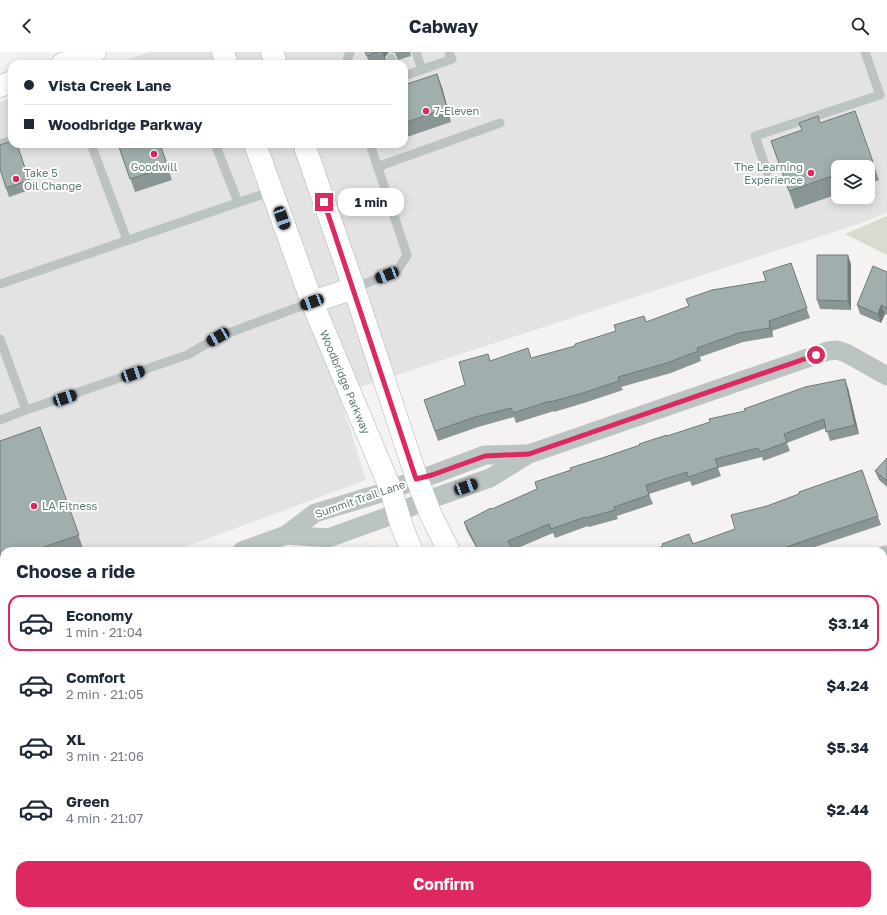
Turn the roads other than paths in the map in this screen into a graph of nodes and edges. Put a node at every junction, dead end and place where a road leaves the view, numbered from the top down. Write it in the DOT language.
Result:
graph roads {
  1 [pos="95,52"];
  2 [pos="416,52"];
  3 [pos="449,52"];
  4 [pos="865,52"];
  5 [pos="73,60"];
  6 [pos="422,70"];
  7 [pos="408,75"];
  8 [pos="500,123"];
  9 [pos="92,148"];
  10 [pos="217,148"];
  11 [pos="256,148"];
  12 [pos="305,148"];
  13 [pos="371,148"];
  14 [pos="377,167"];
  15 [pos="768,172"];
  16 [pos="272,191"];
  17 [pos="238,202"];
  18 [pos="127,240"];
  19 [pos="0,284"];
  20 [pos="354,288"];
  21 [pos="312,302"];
  22 [pos="0,338"];
  23 [pos="887,376"];
  24 [pos="26,410"];
  25 [pos="0,420"];
  26 [pos="529,454"];
  27 [pos="416,479"];
  28 [pos="391,490"];
  29 [pos="425,501"];
  30 [pos="397,512"];
  31 [pos="286,535"];
  32 [pos="253,547"];
  33 [pos="410,547"];
  34 [pos="447,547"];
  1 -- 5 [label="main road"];
  2 -- 6 [label="lane"];
  3 -- 6 [label="lane"];
  4 -- 15 [label="lane"];
  6 -- 7 [label="lane"];
  8 -- 14 [label="lane"];
  9 -- 18 [label="lane"];
  10 -- 17 [label="lane"];
  11 -- 16 [label="main road, Woodbridge Parkway"];
  12 -- 20 [label="main road"];
  13 -- 14 [label="lane"];
  14 -- 20 [label="lane"];
  16 -- 17 [label="lane"];
  16 -- 21 [label="main road, Woodbridge Parkway"];
  17 -- 18 [label="lane"];
  18 -- 19 [label="lane"];
  20 -- 21 [label="main road"];
  20 -- 27 [label="main road"];
  21 -- 24 [label="lane"];
  21 -- 28 [label="main road, Woodbridge Parkway"];
  22 -- 24 [label="lane"];
  23 -- 26 [label="street"];
  24 -- 25 [label="lane"];
  26 -- 27 [label="street, Summit Trail Lane"];
  26 -- 29 [label="street, Summit Trail Lane"];
  27 -- 28 [label="street, Summit Trail Lane"];
  27 -- 29 [label="main road"];
  28 -- 30 [label="main road, Woodbridge Parkway"];
  28 -- 31 [label="street, Summit Trail Lane"];
  29 -- 30 [label="street, Summit Trail Lane"];
  29 -- 34 [label="main road"];
  30 -- 31 [label="street, Summit Trail Lane"];
  30 -- 33 [label="main road, Woodbridge Parkway"];
  31 -- 32 [label="street, Summit Trail Lane"];
}
